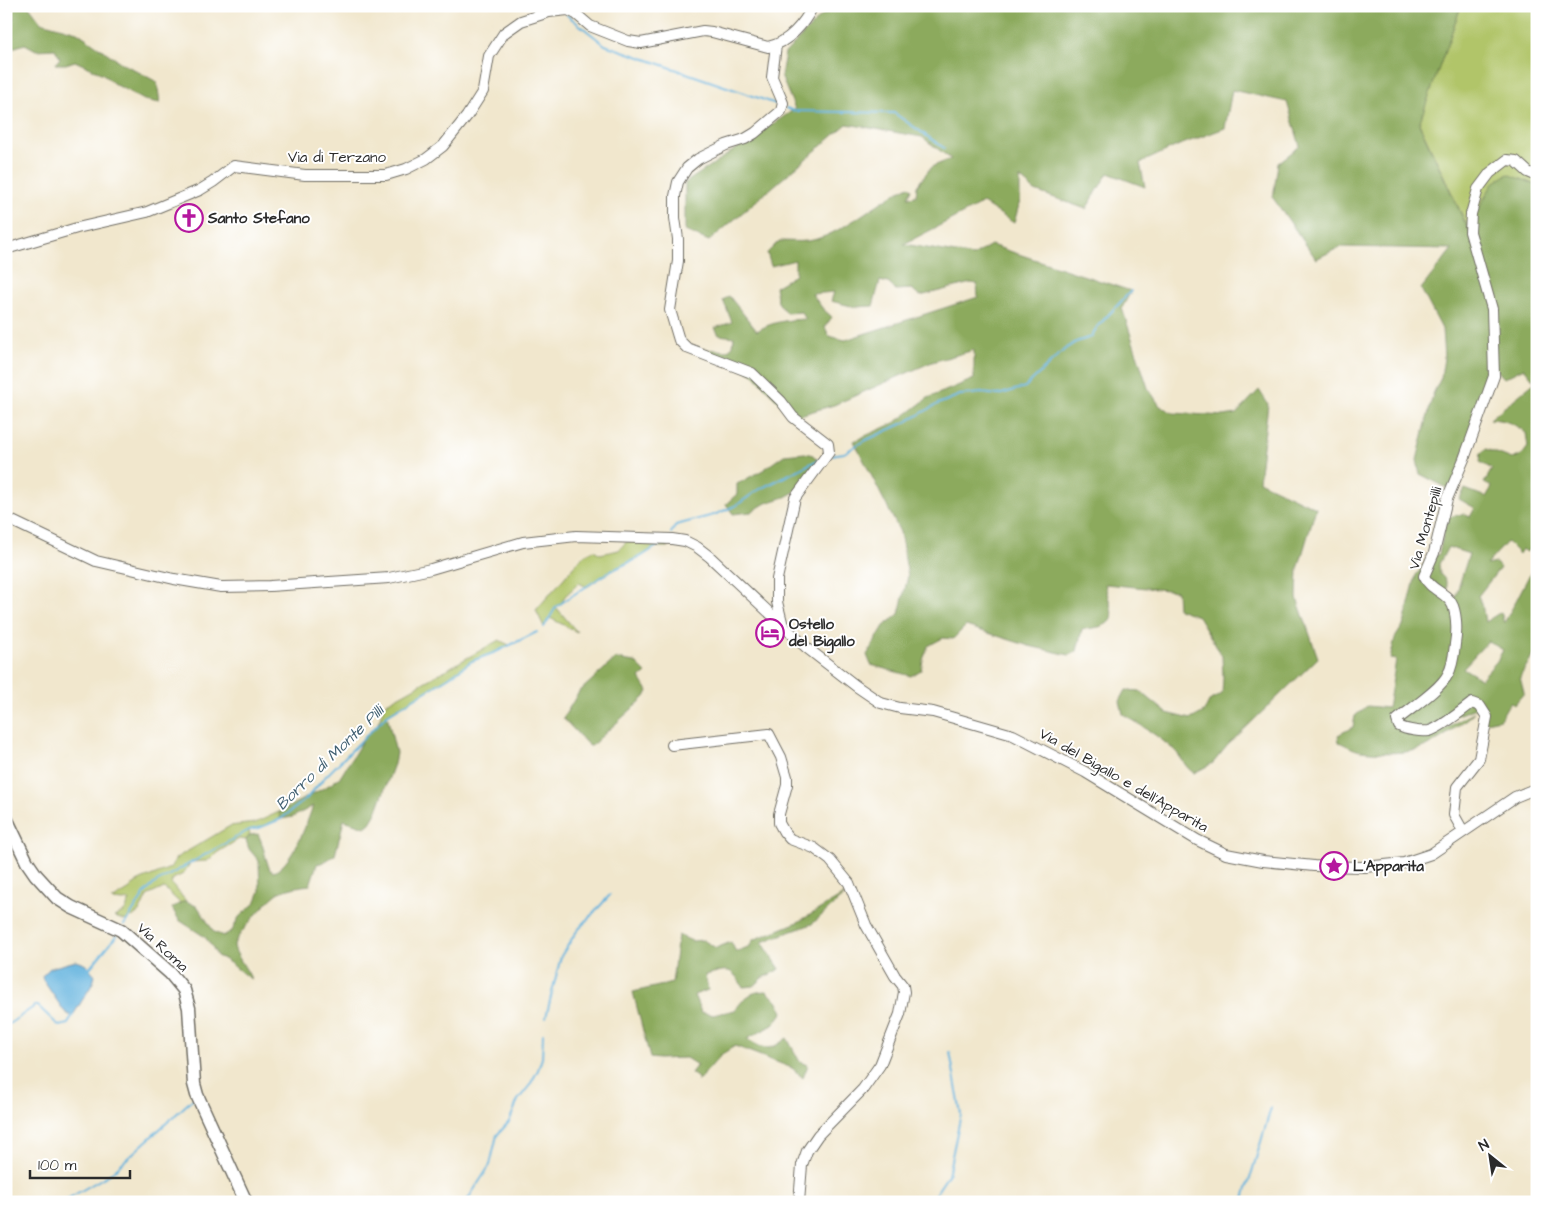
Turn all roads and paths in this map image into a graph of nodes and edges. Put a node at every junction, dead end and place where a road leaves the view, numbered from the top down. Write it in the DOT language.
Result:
graph roads {
  1 [pos="813,6"];
  2 [pos="776,46"];
  3 [pos="1537,176"];
  4 [pos="6,249"];
  5 [pos="6,518"];
  6 [pos="783,627"];
  7 [pos="672,746"];
  8 [pos="1537,788"];
  9 [pos="6,818"];
  10 [pos="1463,831"];
  11 [pos="246,1202"];
  12 [pos="799,1202"];
  1 -- 2 [label="street"];
  2 -- 4 [label="street, Via di Terzano"];
  2 -- 6 [label="street"];
  3 -- 10 [label="street, Via Montepilli"];
  5 -- 6 [label="street, Via del Bigallo e dell'Apparita"];
  6 -- 10 [label="street, Via del Bigallo e dell'Apparita"];
  7 -- 12 [label="street"];
  8 -- 10 [label="street, Via del Bigallo e dell'Apparita"];
  9 -- 11 [label="main road, Via Roma"];
}
